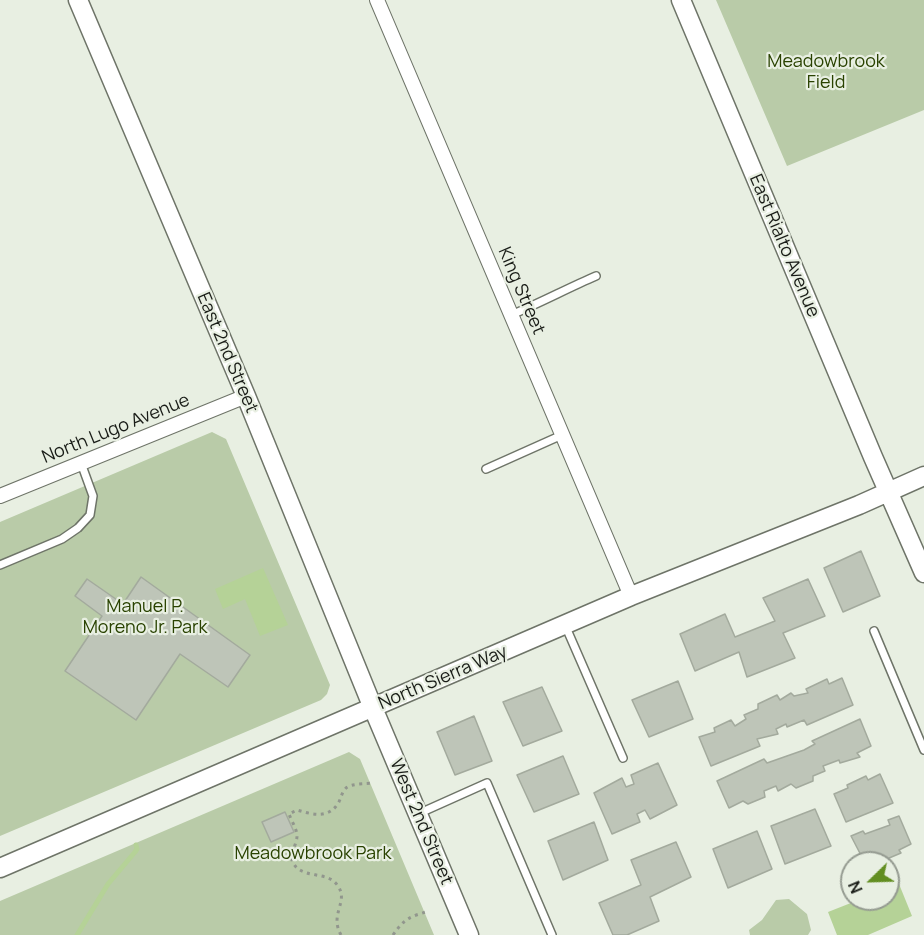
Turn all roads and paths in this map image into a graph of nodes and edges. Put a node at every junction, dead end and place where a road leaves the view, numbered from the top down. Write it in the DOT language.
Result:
graph roads {
  1 [pos="78,0"];
  2 [pos="377,0"];
  3 [pos="681,0"];
  4 [pos="597,276"];
  5 [pos="511,315"];
  6 [pos="246,396"];
  7 [pos="562,435"];
  8 [pos="81,463"];
  9 [pos="486,469"];
  10 [pos="924,476"];
  11 [pos="888,492"];
  12 [pos="0,496"];
  13 [pos="0,565"];
  14 [pos="924,573"];
  15 [pos="631,597"];
  16 [pos="565,625"];
  17 [pos="874,631"];
  18 [pos="373,708"];
  19 [pos="924,750"];
  20 [pos="623,758"];
  21 [pos="374,783"];
  22 [pos="418,814"];
  23 [pos="0,868"];
  24 [pos="429,911"];
  25 [pos="341,935"];
  26 [pos="393,935"];
  27 [pos="469,935"];
  28 [pos="552,935"];
  1 -- 6 [label="street, East 2nd Street"];
  2 -- 5 [label="street, King Street"];
  3 -- 11 [label="street, East Rialto Avenue"];
  4 -- 5 [label="lane"];
  5 -- 7 [label="street, King Street"];
  6 -- 8 [label="street, North Lugo Avenue"];
  6 -- 18 [label="street, East 2nd Street"];
  7 -- 9 [label="lane"];
  7 -- 15 [label="street, King Street"];
  8 -- 12 [label="street, North Lugo Avenue"];
  8 -- 13 [label="lane"];
  10 -- 11 [label="street, North Sierra Way"];
  11 -- 14 [label="street, East Rialto Avenue"];
  11 -- 15 [label="street, North Sierra Way"];
  15 -- 16 [label="street, North Sierra Way"];
  16 -- 18 [label="street, North Sierra Way"];
  16 -- 20 [label="lane"];
  17 -- 19 [label="lane"];
  18 -- 22 [label="street, West 2nd Street"];
  18 -- 23 [label="street, North Sierra Way"];
  21 -- 25 [label="path"];
  22 -- 27 [label="street, West 2nd Street"];
  22 -- 28 [label="lane"];
  24 -- 26 [label="path"];
}
